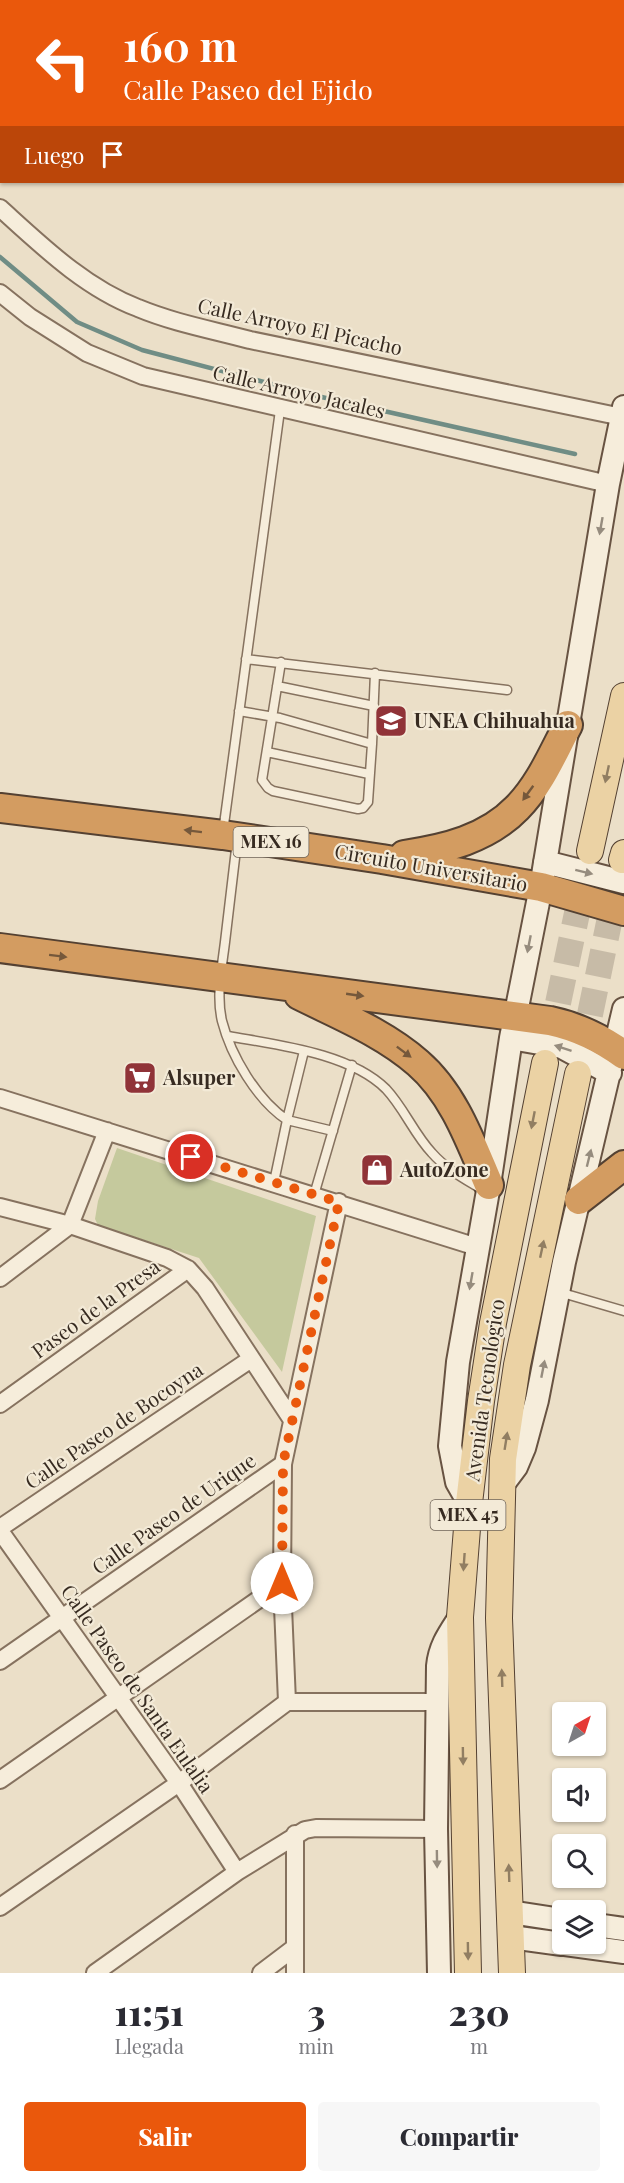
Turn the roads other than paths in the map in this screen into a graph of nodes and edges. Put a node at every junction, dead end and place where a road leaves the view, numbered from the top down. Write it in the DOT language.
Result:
graph roads {
  1 [pos="0,208"];
  2 [pos="0,292"];
  3 [pos="280,410"];
  4 [pos="623,412"];
  5 [pos="608,484"];
  6 [pos="246,659"];
  7 [pos="282,662"];
  8 [pos="375,673"];
  9 [pos="278,686"];
  10 [pos="507,690"];
  11 [pos="624,696"];
  12 [pos="374,706"];
  13 [pos="239,711"];
  14 [pos="272,716"];
  15 [pos="567,725"];
  16 [pos="372,744"];
  17 [pos="267,752"];
  18 [pos="369,774"];
  19 [pos="0,808"];
  20 [pos="230,836"];
  21 [pos="590,851"];
  22 [pos="382,859"];
  23 [pos="623,865"];
  24 [pos="543,875"];
  25 [pos="624,911"];
  26 [pos="0,948"];
  27 [pos="221,977"];
  28 [pos="278,984"];
  29 [pos="624,1010"];
  30 [pos="513,1027"];
  31 [pos="228,1036"];
  32 [pos="304,1052"];
  33 [pos="616,1059"];
  34 [pos="545,1063"];
  35 [pos="352,1065"];
  36 [pos="578,1074"];
  37 [pos="0,1098"];
  38 [pos="286,1120"];
  39 [pos="108,1131"];
  40 [pos="333,1131"];
  41 [pos="624,1165"];
  42 [pos="274,1182"];
  43 [pos="488,1189"];
  44 [pos="314,1195"];
  45 [pos="579,1200"];
  46 [pos="339,1202"];
  47 [pos="0,1207"];
  48 [pos="70,1225"];
  49 [pos="477,1246"];
  50 [pos="188,1269"];
  51 [pos="0,1278"];
  52 [pos="559,1292"];
  53 [pos="624,1311"];
  54 [pos="251,1359"];
  55 [pos="0,1404"];
  56 [pos="292,1420"];
  57 [pos="283,1464"];
  58 [pos="504,1483"];
  59 [pos="469,1503"];
  60 [pos="0,1530"];
  61 [pos="282,1583"];
  62 [pos="62,1617"];
  63 [pos="460,1617"];
  64 [pos="0,1660"];
  65 [pos="118,1699"];
  66 [pos="287,1702"];
  67 [pos="437,1702"];
  68 [pos="0,1780"];
  69 [pos="179,1783"];
  70 [pos="436,1829"];
  71 [pos="295,1834"];
  72 [pos="237,1872"];
  73 [pos="0,1907"];
  74 [pos="552,1921"];
  75 [pos="511,1925"];
  76 [pos="606,1926"];
  77 [pos="624,1929"];
  78 [pos="552,1940"];
  79 [pos="294,1948"];
  80 [pos="606,1950"];
  81 [pos="624,1952"];
  82 [pos="95,1973"];
  83 [pos="261,1973"];
  84 [pos="295,1973"];
  85 [pos="440,1973"];
  86 [pos="468,1973"];
  87 [pos="512,1973"];
  1 -- 4 [label="street, Calle Arroyo El Picacho"];
  2 -- 3 [label="street, Calle Arroyo Jacales"];
  3 -- 5 [label="street, Calle Arroyo Jacales"];
  3 -- 6 [label="lane"];
  4 -- 5 [label="main road"];
  5 -- 15 [label="main road, one-way"];
  6 -- 7 [label="lane"];
  6 -- 13 [label="lane"];
  7 -- 8 [label="lane"];
  7 -- 9 [label="lane"];
  8 -- 10 [label="lane"];
  8 -- 12 [label="lane"];
  9 -- 12 [label="lane"];
  9 -- 14 [label="lane"];
  11 -- 21 [label="main road, one-way"];
  12 -- 16 [label="lane"];
  13 -- 14 [label="lane"];
  13 -- 20 [label="lane"];
  14 -- 16 [label="lane"];
  14 -- 17 [label="lane"];
  15 -- 22 [label="highway, one-way"];
  15 -- 24 [label="main road"];
  16 -- 18 [label="lane"];
  17 -- 18 [label="lane"];
  17 -- 18 [label="lane"];
  20 -- 19 [label="highway, Circuito Universitario / MEX 16, one-way"];
  20 -- 22 [label="highway, Circuito Universitario / MEX 16"];
  20 -- 27 [label="lane"];
  22 -- 24 [label="highway, Circuito Universitario / MEX 16"];
  24 -- 23 [label="main road, one-way"];
  24 -- 25 [label="highway, MEX 16"];
  24 -- 30 [label="main road, one-way"];
  26 -- 27 [label="highway, one-way"];
  27 -- 28 [label="highway"];
  27 -- 31 [label="lane"];
  28 -- 30 [label="highway, one-way"];
  28 -- 43 [label="highway, one-way"];
  29 -- 33 [label="main road"];
  30 -- 33 [label="highway"];
  30 -- 43 [label="main road"];
  31 -- 32 [label="lane"];
  31 -- 38 [label="lane"];
  32 -- 35 [label="lane"];
  32 -- 38 [label="lane"];
  45 -- 33 [label="main road, one-way"];
  34 -- 59 [label="main road, Avenida Tecnológico / MEX 45, one-way"];
  35 -- 40 [label="lane"];
  35 -- 43 [label="lane"];
  58 -- 36 [label="main road, Avenida Tecnológico / MEX 45, one-way"];
  37 -- 39 [label="street"];
  38 -- 40 [label="lane"];
  38 -- 42 [label="lane"];
  39 -- 42 [label="street"];
  39 -- 48 [label="street"];
  40 -- 44 [label="lane"];
  41 -- 45 [label="highway"];
  42 -- 44 [label="street"];
  43 -- 49 [label="main road"];
  44 -- 46 [label="street"];
  45 -- 52 [label="main road"];
  46 -- 49 [label="street"];
  46 -- 56 [label="street"];
  47 -- 48 [label="street"];
  48 -- 50 [label="street"];
  48 -- 51 [label="street"];
  49 -- 59 [label="main road, one-way"];
  50 -- 54 [label="street"];
  50 -- 55 [label="street, Paseo de la Presa"];
  52 -- 53 [label="lane"];
  58 -- 52 [label="main road, one-way"];
  54 -- 56 [label="street"];
  54 -- 60 [label="street, Calle Paseo de Bocoyna"];
  56 -- 57 [label="street"];
  57 -- 61 [label="street"];
  57 -- 62 [label="street, Calle Paseo de Urique"];
  75 -- 58 [label="main road, Avenida Tecnológico / MEX 45, one-way"];
  59 -- 63 [label="main road, Avenida Tecnológico / MEX 45, one-way"];
  60 -- 62 [label="street, Calle Paseo de Santa Eulalia"];
  61 -- 65 [label="street"];
  61 -- 66 [label="street"];
  62 -- 64 [label="street, Calle Paseo de Urique"];
  62 -- 65 [label="street, Calle Paseo de Santa Eulalia"];
  63 -- 67 [label="main road"];
  63 -- 86 [label="main road, Avenida Tecnológico / MEX 45, one-way"];
  65 -- 68 [label="street"];
  65 -- 69 [label="street, Calle Paseo de Santa Eulalia"];
  66 -- 67 [label="street"];
  66 -- 69 [label="street"];
  67 -- 70 [label="main road"];
  69 -- 72 [label="street, Calle Paseo de Santa Eulalia"];
  69 -- 73 [label="street"];
  70 -- 71 [label="street"];
  70 -- 85 [label="main road, one-way"];
  71 -- 72 [label="street"];
  71 -- 79 [label="street"];
  72 -- 82 [label="street"];
  74 -- 75 [label="main road"];
  75 -- 78 [label="main road"];
  75 -- 87 [label="main road, Avenida Tecnológico / MEX 45"];
  76 -- 77 [label="main road"];
  79 -- 83 [label="street"];
  79 -- 84 [label="street"];
  80 -- 81 [label="main road"];
}
